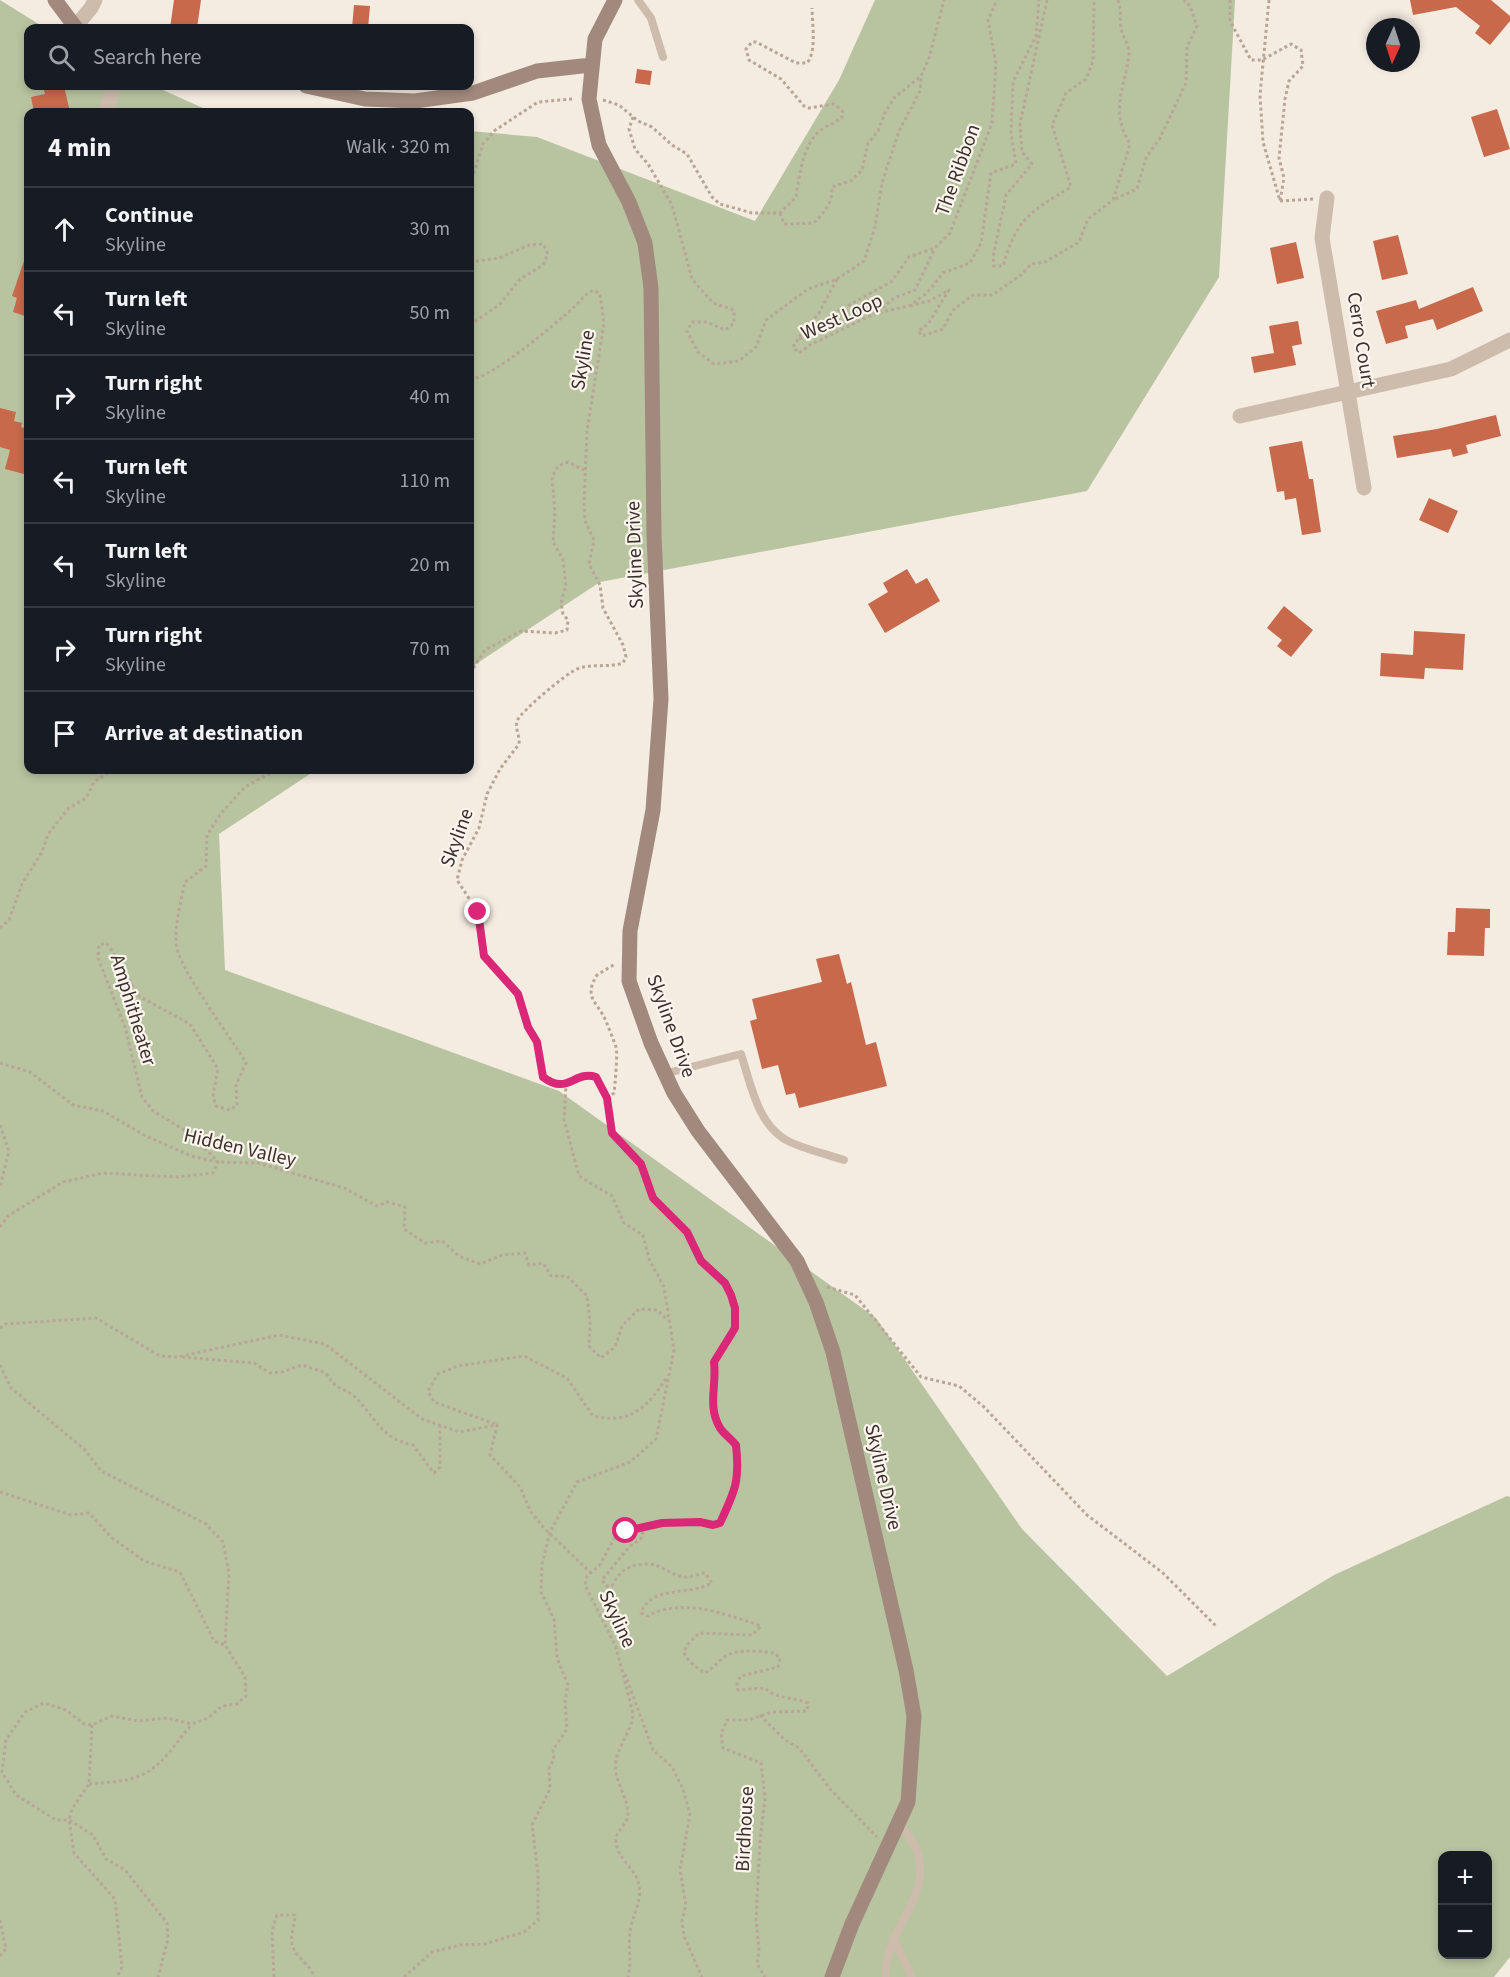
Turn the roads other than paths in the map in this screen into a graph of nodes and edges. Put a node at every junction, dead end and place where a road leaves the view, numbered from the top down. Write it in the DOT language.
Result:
graph roads {
  1 [pos="55,0"];
  2 [pos="95,0"];
  3 [pos="615,0"];
  4 [pos="638,0"];
  5 [pos="72,24"];
  6 [pos="78,24"];
  7 [pos="663,57"];
  8 [pos="591,65"];
  9 [pos="113,90"];
  10 [pos="324,90"];
  11 [pos="107,108"];
  12 [pos="1327,198"];
  13 [pos="1510,340"];
  14 [pos="1348,394"];
  15 [pos="1240,416"];
  16 [pos="1365,488"];
  17 [pos="664,1074"];
  18 [pos="844,1160"];
  19 [pos="898,1822"];
  20 [pos="893,1938"];
  21 [pos="832,1977"];
  22 [pos="886,1977"];
  23 [pos="912,1977"];
  1 -- 5 [label="street"];
  2 -- 6 [label="street"];
  3 -- 8 [label="street, Skyline Drive"];
  4 -- 7 [label="lane"];
  8 -- 10 [label="street"];
  8 -- 17 [label="street, Skyline Drive"];
  9 -- 11 [label="street"];
  12 -- 14 [label="street, Cerro Court"];
  13 -- 14 [label="street"];
  14 -- 15 [label="street"];
  14 -- 16 [label="street, Cerro Court"];
  17 -- 18 [label="lane"];
  17 -- 19 [label="street, Skyline Drive"];
  19 -- 20 [label="lane"];
  19 -- 21 [label="street, Skyline Drive"];
  20 -- 22 [label="lane"];
  20 -- 23 [label="lane"];
}
